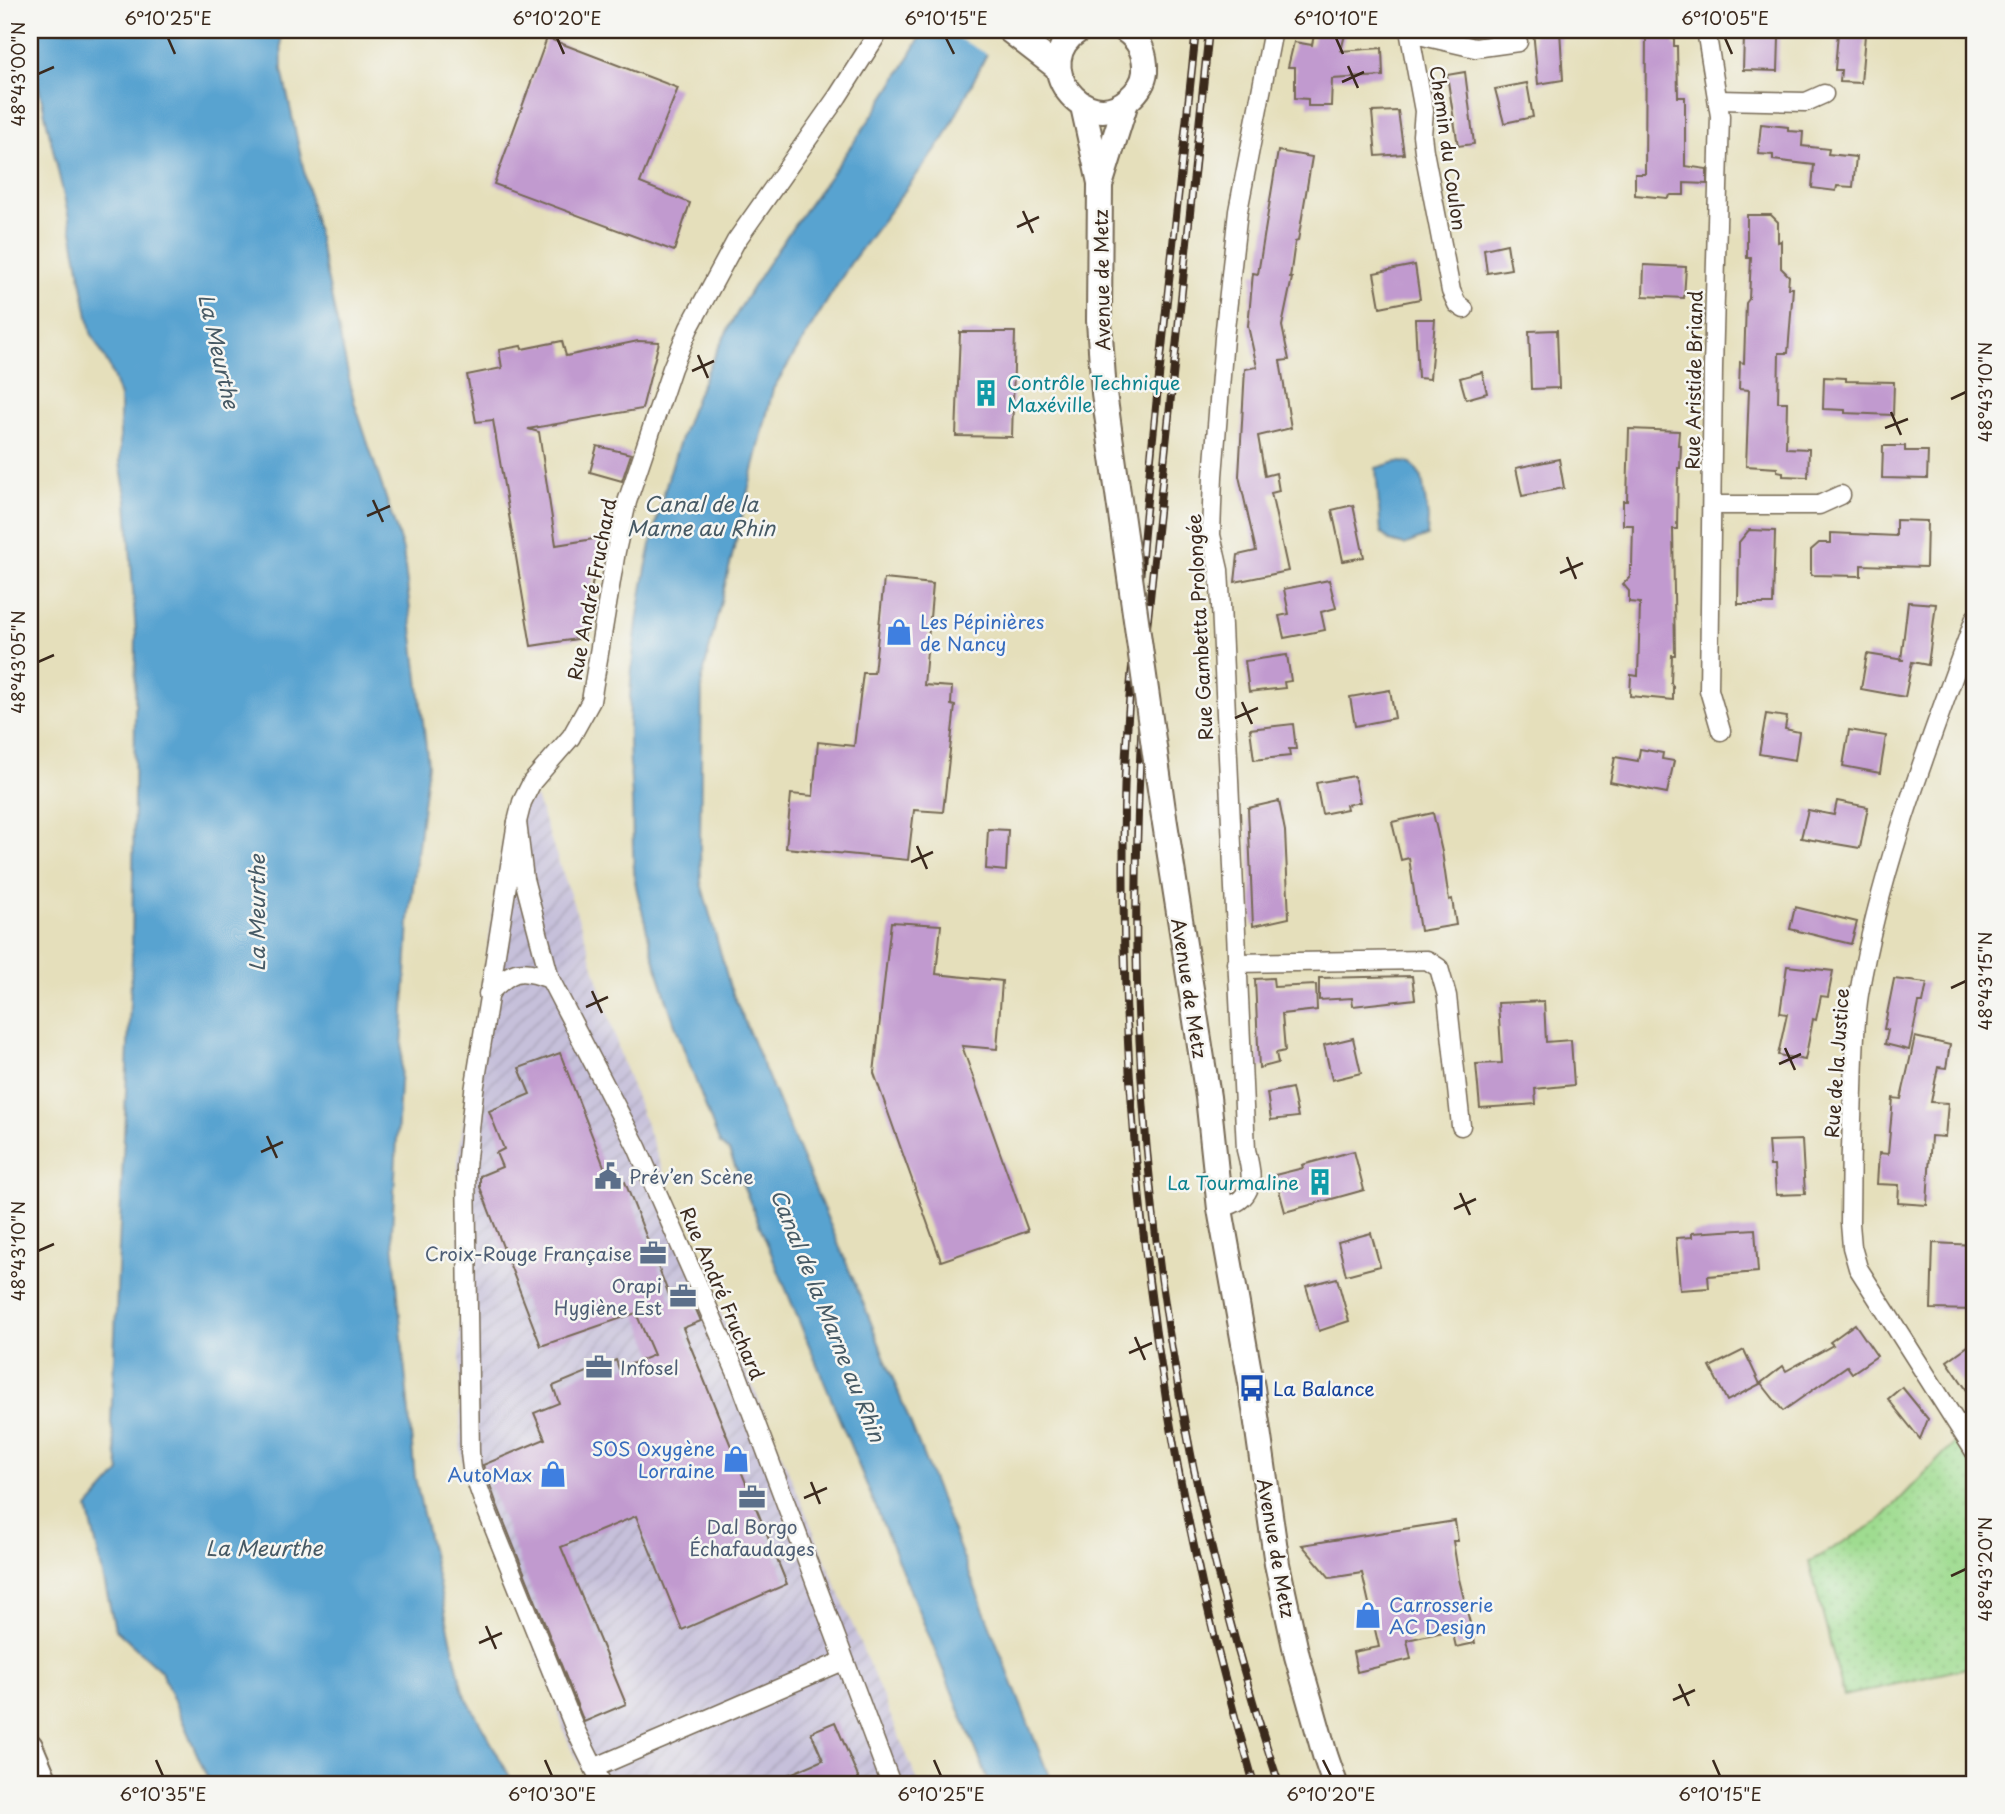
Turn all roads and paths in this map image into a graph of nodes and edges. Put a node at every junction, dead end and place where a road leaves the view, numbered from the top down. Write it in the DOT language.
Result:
graph roads {
  1 [pos="880,30"];
  2 [pos="1009,30"];
  3 [pos="1273,30"];
  4 [pos="1706,30"];
  5 [pos="1071,31"];
  6 [pos="1130,31"];
  7 [pos="1410,31"];
  8 [pos="1518,42"];
  9 [pos="1058,68"];
  10 [pos="1824,94"];
  11 [pos="1718,100"];
  12 [pos="1126,102"];
  13 [pos="1083,106"];
  14 [pos="1100,183"];
  15 [pos="1464,309"];
  16 [pos="1841,495"];
  17 [pos="1713,505"];
  18 [pos="1975,618"];
  19 [pos="1721,731"];
  20 [pos="517,822"];
  21 [pos="1236,963"];
  22 [pos="550,979"];
  23 [pos="488,995"];
  24 [pos="1461,1126"];
  25 [pos="1220,1209"];
  26 [pos="1975,1452"];
  27 [pos="843,1661"];
  28 [pos="30,1746"];
  29 [pos="598,1776"];
  30 [pos="46,1784"];
  31 [pos="891,1784"];
  32 [pos="1335,1784"];
  1 -- 20 [label="street, Rue André Fruchard"];
  2 -- 9 [label="main road"];
  3 -- 21 [label="street, Rue Gambetta Prolongée"];
  4 -- 11 [label="street, Rue Aristide Briand"];
  5 -- 9 [label="main road"];
  6 -- 12 [label="main road, Avenue de Metz"];
  7 -- 8 [label="street"];
  7 -- 15 [label="street, Chemin du Coulon"];
  9 -- 13 [label="main road"];
  10 -- 11 [label="street"];
  11 -- 17 [label="street, Rue Aristide Briand"];
  12 -- 13 [label="main road"];
  12 -- 14 [label="main road, Avenue de Metz"];
  13 -- 14 [label="main road, Avenue de Metz"];
  14 -- 25 [label="main road, Avenue de Metz, bridge"];
  16 -- 17 [label="street"];
  17 -- 19 [label="street, Rue Aristide Briand"];
  18 -- 26 [label="street, Rue de la Justice"];
  20 -- 22 [label="street, Rue André Fruchard"];
  20 -- 23 [label="street, Rue André Fruchard"];
  21 -- 24 [label="street"];
  21 -- 25 [label="street, Rue Gambetta Prolongée"];
  22 -- 23 [label="street"];
  22 -- 27 [label="street, Rue André Fruchard"];
  23 -- 29 [label="street, Rue André Fruchard"];
  25 -- 32 [label="main road, Avenue de Metz"];
  27 -- 29 [label="street"];
  27 -- 31 [label="street, Rue André Fruchard"];
  28 -- 30 [label="main road"];
}
